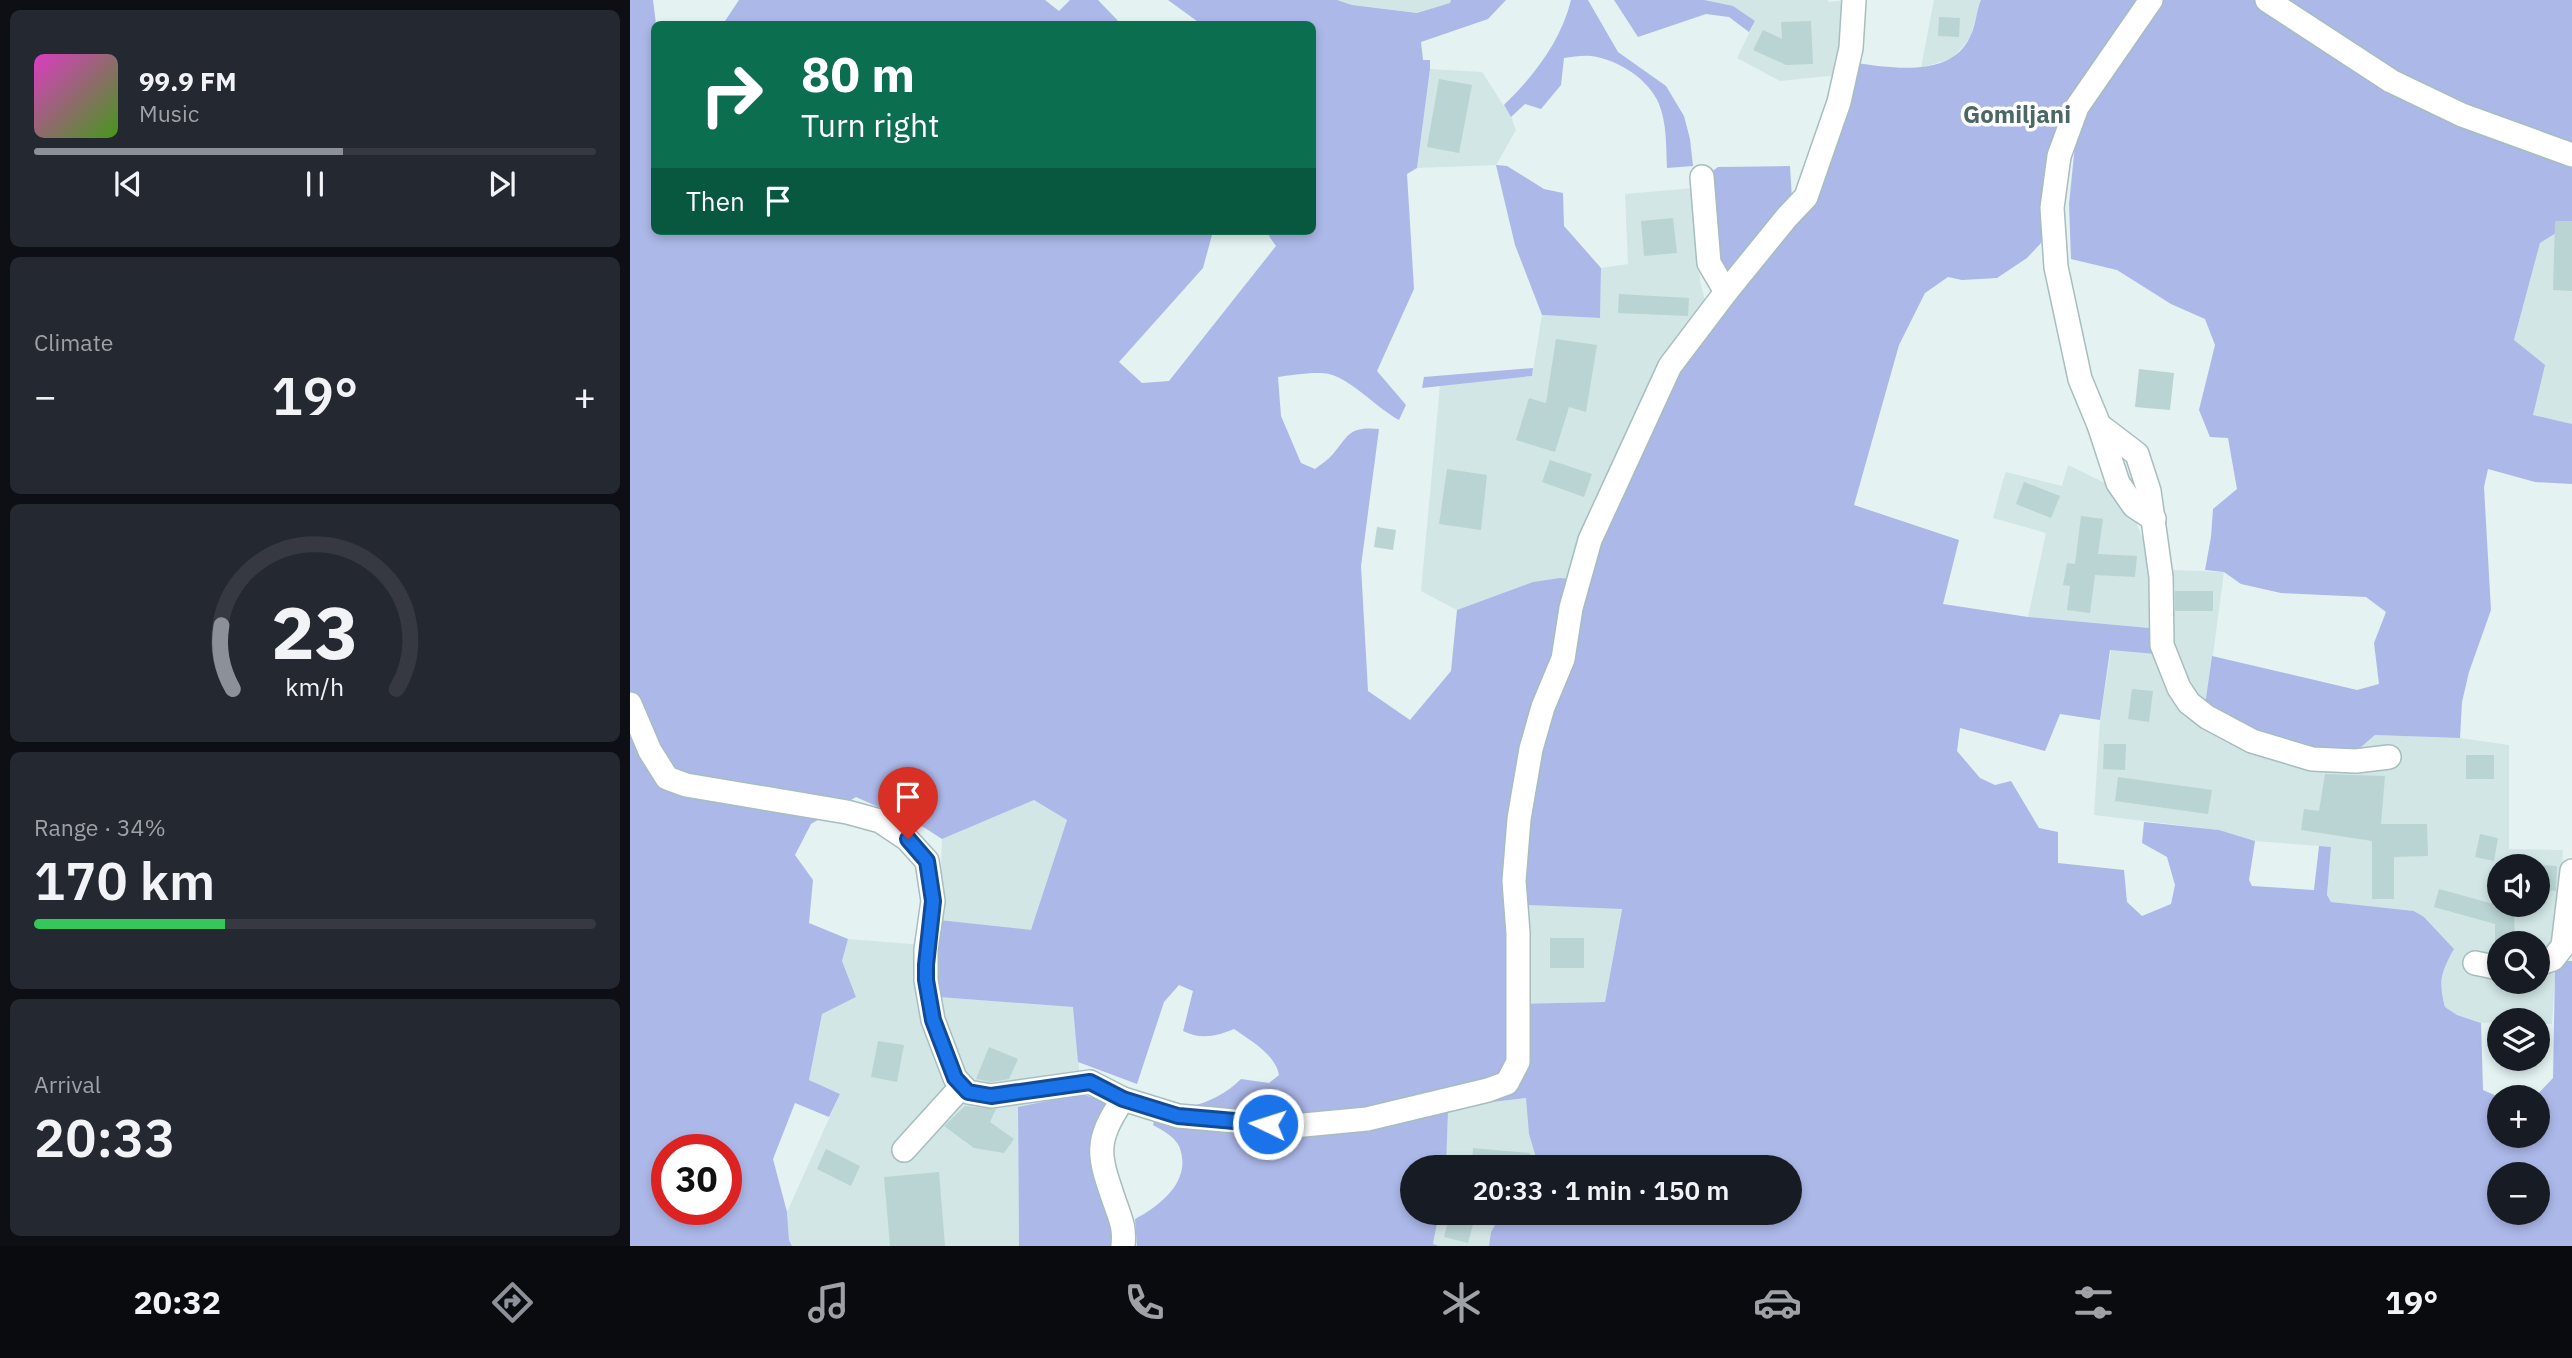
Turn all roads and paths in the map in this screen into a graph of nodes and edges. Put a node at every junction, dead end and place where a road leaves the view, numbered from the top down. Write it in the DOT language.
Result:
graph roads {
  1 [pos="1854,0"];
  2 [pos="2151,0"];
  3 [pos="2267,0"];
  4 [pos="2572,155"];
  5 [pos="1702,177"];
  6 [pos="1726,292"];
  7 [pos="630,704"];
  8 [pos="2389,757"];
  9 [pos="2572,871"];
  10 [pos="2550,960"];
  11 [pos="2475,963"];
  12 [pos="2487,966"];
  13 [pos="962,1086"];
  14 [pos="1123,1099"];
  15 [pos="904,1150"];
  16 [pos="1123,1246"];
  1 -- 6 [label="street"];
  2 -- 8 [label="street"];
  3 -- 4 [label="street"];
  5 -- 6 [label="street"];
  6 -- 14 [label="street"];
  7 -- 13 [label="street"];
  9 -- 10 [label="street"];
  11 -- 12 [label="street"];
  13 -- 14 [label="street"];
  13 -- 15 [label="street"];
  14 -- 16 [label="street"];
}
